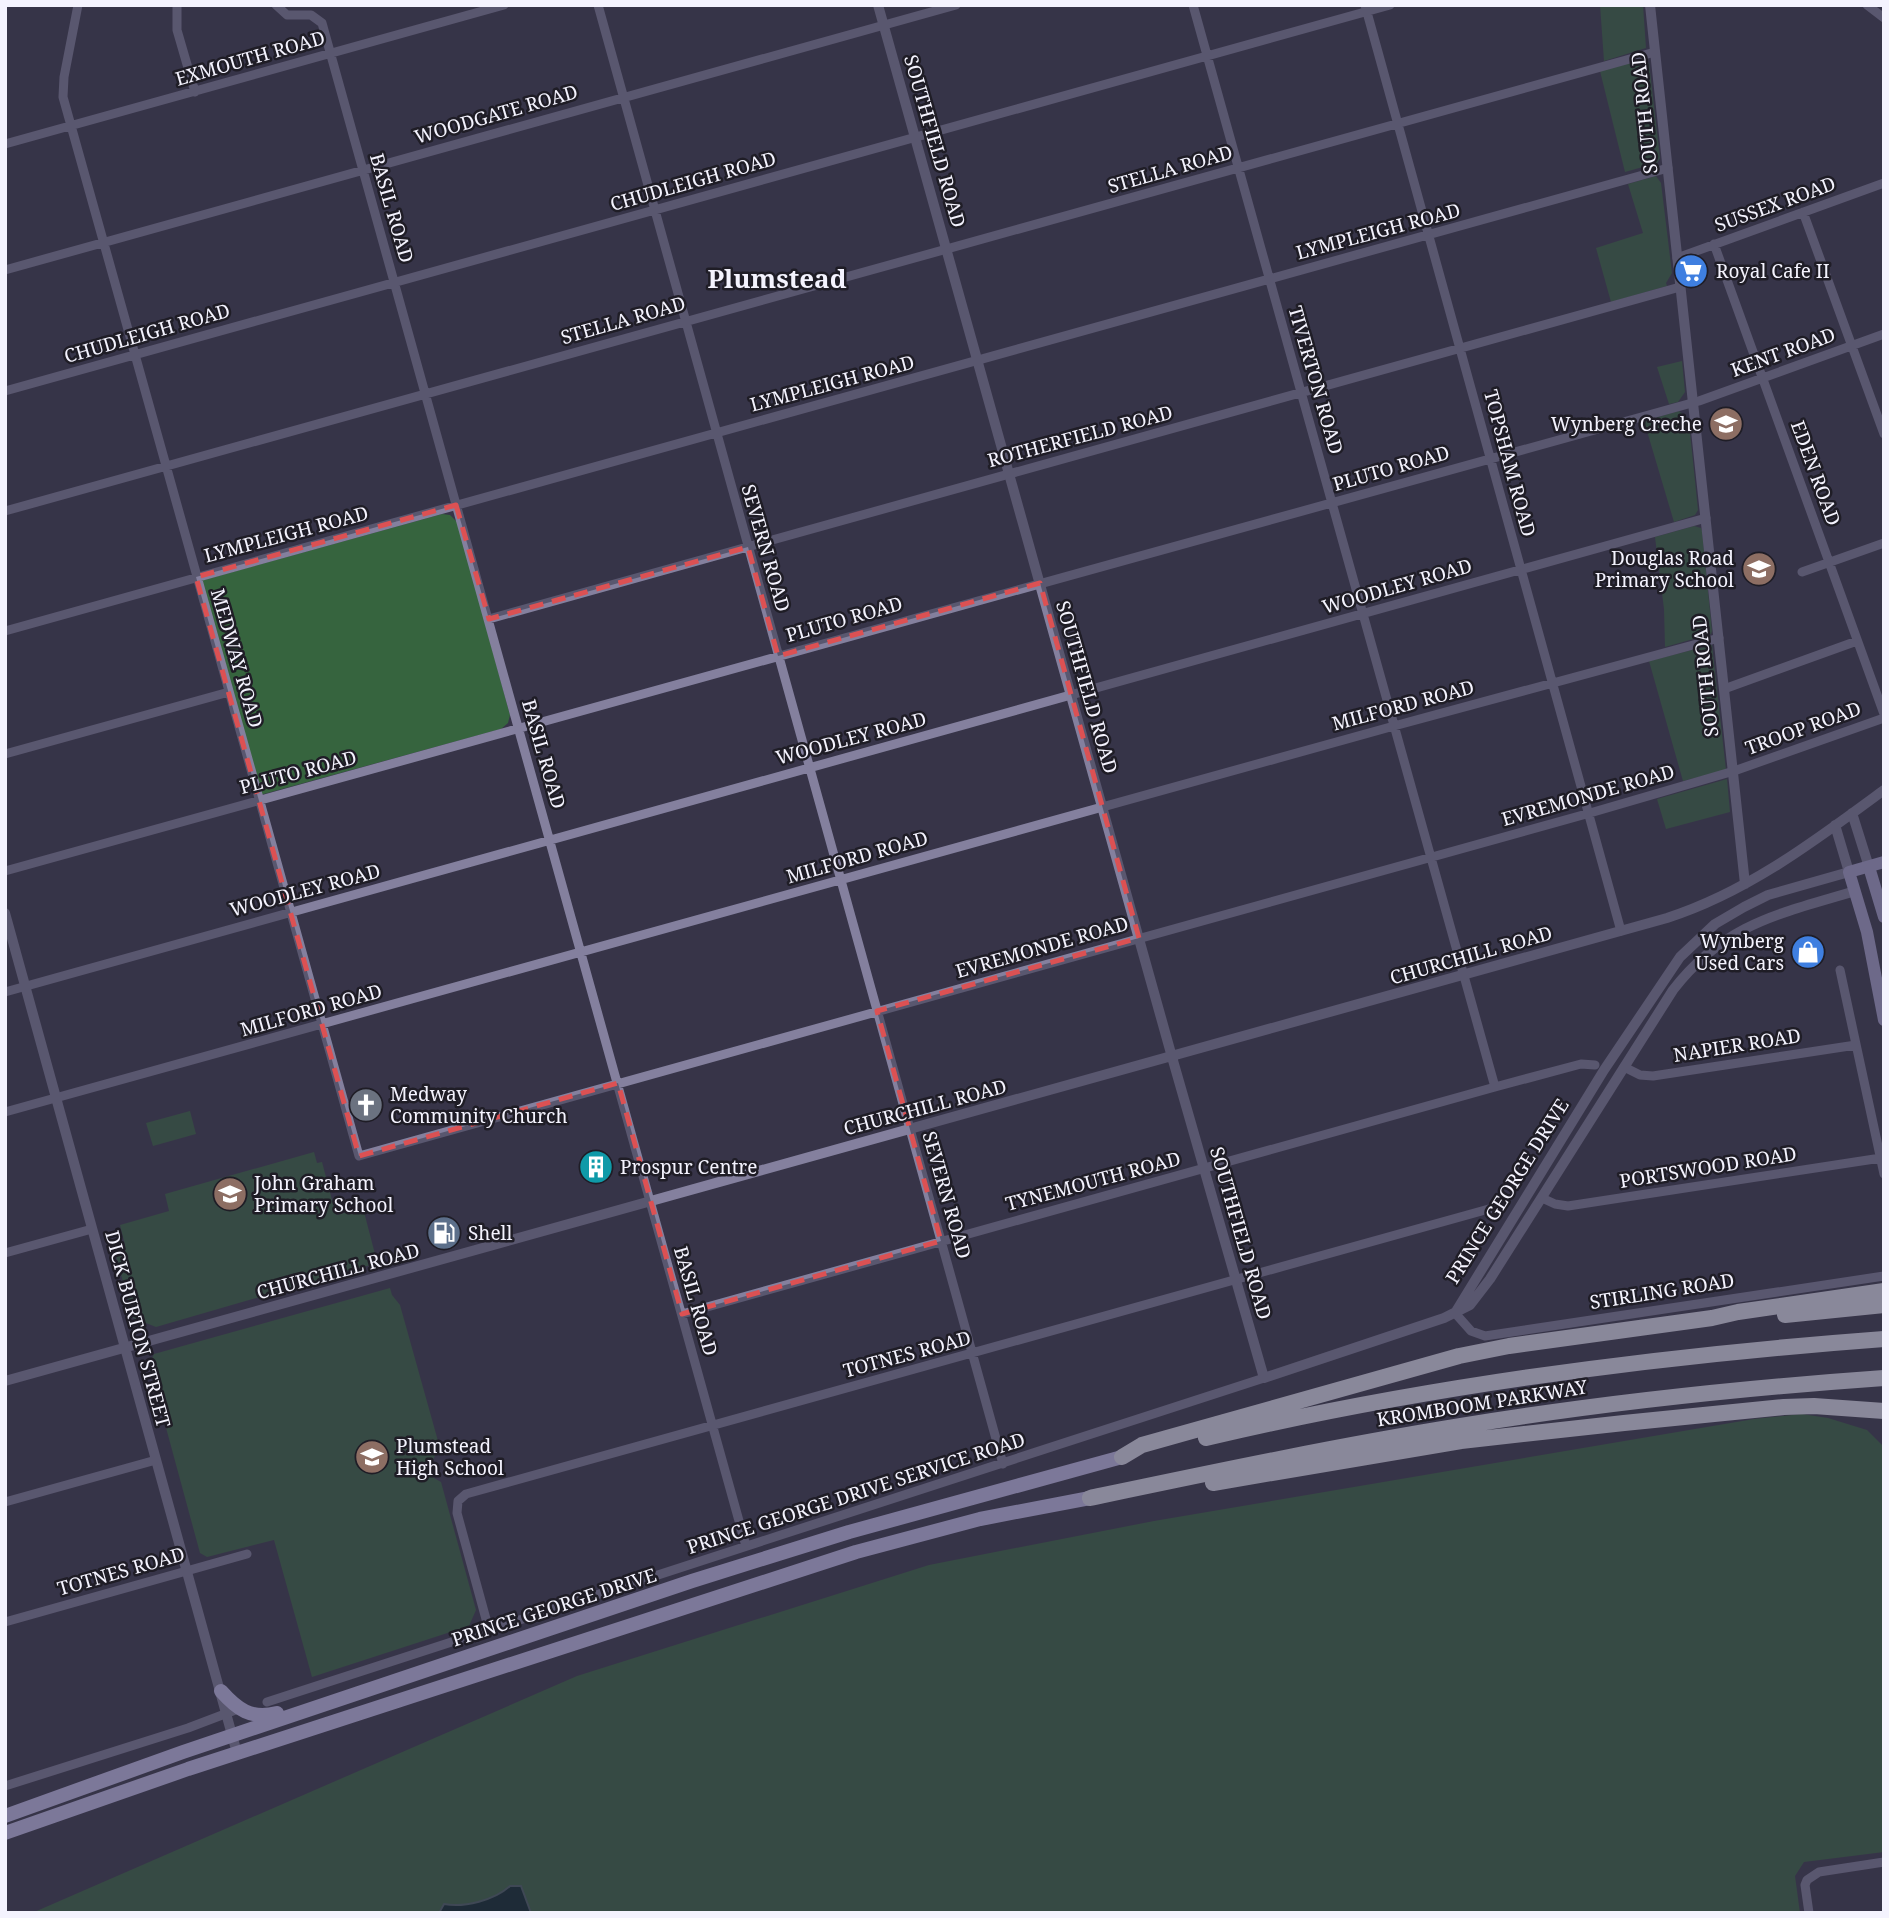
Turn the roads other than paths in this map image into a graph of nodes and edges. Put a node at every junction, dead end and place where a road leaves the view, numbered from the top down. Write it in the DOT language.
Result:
graph roads {
  1 [pos="78,5"];
  2 [pos="177,5"];
  3 [pos="276,5"];
  4 [pos="504,5"];
  5 [pos="598,5"];
  6 [pos="878,5"];
  7 [pos="956,5"];
  8 [pos="1193,5"];
  9 [pos="1390,5"];
  10 [pos="1650,5"];
  11 [pos="1867,5"];
  12 [pos="1366,9"];
  13 [pos="1884,18"];
  14 [pos="884,25"];
  15 [pos="1655,52"];
  16 [pos="331,53"];
  17 [pos="1207,57"];
  18 [pos="195,92"];
  19 [pos="623,97"];
  20 [pos="1398,123"];
  21 [pos="71,126"];
  22 [pos="916,137"];
  23 [pos="5,144"];
  24 [pos="1238,168"];
  25 [pos="1668,168"];
  26 [pos="363,169"];
  27 [pos="1884,183"];
  28 [pos="654,210"];
  29 [pos="1803,212"];
  30 [pos="1428,235"];
  31 [pos="103,243"];
  32 [pos="1714,244"];
  33 [pos="947,249"];
  34 [pos="1678,258"];
  35 [pos="5,270"];
  36 [pos="1269,279"];
  37 [pos="394,282"];
  38 [pos="1680,287"];
  39 [pos="685,321"];
  40 [pos="1884,334"];
  41 [pos="1852,345"];
  42 [pos="1461,349"];
  43 [pos="135,355"];
  44 [pos="978,360"];
  45 [pos="1762,378"];
  46 [pos="5,391"];
  47 [pos="1301,393"];
  48 [pos="426,394"];
  49 [pos="1693,402"];
  50 [pos="716,433"];
  51 [pos="1884,434"];
  52 [pos="1491,459"];
  53 [pos="166,466"];
  54 [pos="1010,474"];
  55 [pos="1332,503"];
  56 [pos="456,505"];
  57 [pos="5,511"];
  58 [pos="1706,518"];
  59 [pos="1884,542"];
  60 [pos="748,547"];
  61 [pos="1829,562"];
  62 [pos="1522,569"];
  63 [pos="1802,572"];
  64 [pos="196,577"];
  65 [pos="1040,583"];
  66 [pos="1363,614"];
  67 [pos="489,619"];
  68 [pos="5,631"];
  69 [pos="1719,638"];
  70 [pos="1857,641"];
  71 [pos="778,656"];
  72 [pos="1553,682"];
  73 [pos="1724,689"];
  74 [pos="229,692"];
  75 [pos="1071,695"];
  76 [pos="1884,716"];
  77 [pos="1394,726"];
  78 [pos="518,728"];
  79 [pos="5,754"];
  80 [pos="810,768"];
  81 [pos="1734,771"];
  82 [pos="1884,790"];
  83 [pos="259,801"];
  84 [pos="1103,807"];
  85 [pos="1590,813"];
  86 [pos="1852,813"];
  87 [pos="1835,825"];
  88 [pos="551,840"];
  89 [pos="1431,857"];
  90 [pos="1884,862"];
  91 [pos="1869,867"];
  92 [pos="5,871"];
  93 [pos="1849,872"];
  94 [pos="841,880"];
  95 [pos="1745,884"];
  96 [pos="1879,884"];
  97 [pos="1855,891"];
  98 [pos="290,912"];
  99 [pos="5,913"];
  100 [pos="1884,917"];
  101 [pos="1621,931"];
  102 [pos="1139,938"];
  103 [pos="582,953"];
  104 [pos="1840,970"];
  105 [pos="1464,975"];
  106 [pos="26,986"];
  107 [pos="5,992"];
  108 [pos="877,1011"];
  109 [pos="1884,1020"];
  110 [pos="321,1025"];
  111 [pos="1856,1045"];
  112 [pos="1172,1057"];
  113 [pos="1595,1065"];
  114 [pos="1624,1067"];
  115 [pos="618,1083"];
  116 [pos="1495,1087"];
  117 [pos="56,1098"];
  118 [pos="5,1112"];
  119 [pos="910,1129"];
  120 [pos="359,1156"];
  121 [pos="1881,1158"];
  122 [pos="1205,1168"];
  123 [pos="1884,1174"];
  124 [pos="1542,1198"];
  125 [pos="651,1201"];
  126 [pos="1496,1207"];
  127 [pos="92,1229"];
  128 [pos="941,1241"];
  129 [pos="5,1253"];
  130 [pos="1884,1276"];
  131 [pos="1235,1279"];
  132 [pos="1884,1291"];
  133 [pos="1884,1305"];
  134 [pos="1455,1313"];
  135 [pos="681,1314"];
  136 [pos="1712,1318"];
  137 [pos="1884,1339"];
  138 [pos="126,1348"];
  139 [pos="973,1354"];
  140 [pos="1264,1378"];
  141 [pos="1884,1378"];
  142 [pos="5,1381"];
  143 [pos="1884,1411"];
  144 [pos="713,1425"];
  145 [pos="1122,1457"];
  146 [pos="156,1460"];
  147 [pos="1003,1464"];
  148 [pos="1090,1498"];
  149 [pos="5,1502"];
  150 [pos="746,1546"];
  151 [pos="247,1554"];
  152 [pos="187,1572"];
  153 [pos="5,1622"];
  154 [pos="489,1630"];
  155 [pos="221,1690"];
  156 [pos="352,1695"];
  157 [pos="267,1702"];
  158 [pos="232,1711"];
  159 [pos="232,1736"];
  160 [pos="237,1753"];
  161 [pos="5,1786"];
  162 [pos="5,1816"];
  163 [pos="5,1833"];
  164 [pos="1884,1862"];
  165 [pos="1809,1913"];
  1 -- 21 [label="street, MEDWAY ROAD"];
  2 -- 18 [label="street"];
  3 -- 16 [label="street, BASIL ROAD"];
  4 -- 16 [label="street, EXMOUTH ROAD"];
  5 -- 19 [label="street, SEVERN ROAD"];
  6 -- 14 [label="street, SOUTHFIELD ROAD"];
  7 -- 14 [label="street, WOODGATE ROAD"];
  8 -- 17 [label="street, TIVERTON ROAD"];
  9 -- 12 [label="street, CHUDLEIGH ROAD"];
  10 -- 15 [label="street, SOUTH ROAD"];
  11 -- 13 [label="street"];
  12 -- 17 [label="street, CHUDLEIGH ROAD"];
  12 -- 20 [label="street, TOPSHAM ROAD"];
  14 -- 19 [label="street, WOODGATE ROAD"];
  14 -- 22 [label="street, SOUTHFIELD ROAD"];
  15 -- 20 [label="street, STELLA ROAD"];
  15 -- 25 [label="street, SOUTH ROAD"];
  16 -- 18 [label="street, EXMOUTH ROAD"];
  16 -- 26 [label="street, BASIL ROAD"];
  17 -- 22 [label="street, CHUDLEIGH ROAD"];
  17 -- 24 [label="street, TIVERTON ROAD"];
  18 -- 21 [label="street, EXMOUTH ROAD"];
  19 -- 26 [label="street, WOODGATE ROAD"];
  19 -- 28 [label="street, SEVERN ROAD"];
  20 -- 24 [label="street, STELLA ROAD"];
  20 -- 30 [label="street, TOPSHAM ROAD"];
  21 -- 23 [label="street, EXMOUTH ROAD"];
  21 -- 31 [label="street, MEDWAY ROAD"];
  22 -- 28 [label="street, CHUDLEIGH ROAD"];
  22 -- 33 [label="street, SOUTHFIELD ROAD"];
  24 -- 33 [label="street, STELLA ROAD"];
  24 -- 36 [label="street, TIVERTON ROAD"];
  25 -- 30 [label="street, LYMPLEIGH ROAD"];
  25 -- 34 [label="street, SOUTH ROAD"];
  26 -- 31 [label="street, WOODGATE ROAD"];
  26 -- 37 [label="street, BASIL ROAD"];
  27 -- 29 [label="street, SUSSEX ROAD"];
  28 -- 37 [label="street, CHUDLEIGH ROAD"];
  28 -- 39 [label="street, SEVERN ROAD"];
  29 -- 32 [label="street, SUSSEX ROAD"];
  29 -- 41 [label="street"];
  30 -- 36 [label="street, LYMPLEIGH ROAD"];
  30 -- 42 [label="street, TOPSHAM ROAD"];
  31 -- 35 [label="street, WOODGATE ROAD"];
  31 -- 43 [label="street, MEDWAY ROAD"];
  32 -- 34 [label="street, SUSSEX ROAD"];
  32 -- 45 [label="street, EDEN ROAD"];
  33 -- 39 [label="street, STELLA ROAD"];
  33 -- 44 [label="street, SOUTHFIELD ROAD"];
  34 -- 38 [label="street, SOUTH ROAD"];
  36 -- 44 [label="street, LYMPLEIGH ROAD"];
  36 -- 47 [label="street, TIVERTON ROAD"];
  37 -- 43 [label="street, CHUDLEIGH ROAD"];
  37 -- 48 [label="street, BASIL ROAD"];
  38 -- 42 [label="street, ROTHERFIELD ROAD"];
  38 -- 49 [label="street, SOUTH ROAD"];
  39 -- 48 [label="street, STELLA ROAD"];
  39 -- 50 [label="street, SEVERN ROAD"];
  40 -- 41 [label="street, KENT ROAD"];
  41 -- 45 [label="street, KENT ROAD"];
  41 -- 51 [label="street"];
  42 -- 47 [label="street, ROTHERFIELD ROAD"];
  42 -- 52 [label="street, TOPSHAM ROAD"];
  43 -- 46 [label="street, CHUDLEIGH ROAD"];
  43 -- 53 [label="street, MEDWAY ROAD"];
  44 -- 50 [label="street, LYMPLEIGH ROAD"];
  44 -- 54 [label="street, SOUTHFIELD ROAD"];
  45 -- 49 [label="street, KENT ROAD"];
  45 -- 61 [label="street, EDEN ROAD"];
  47 -- 54 [label="street, ROTHERFIELD ROAD"];
  47 -- 55 [label="street, TIVERTON ROAD"];
  48 -- 53 [label="street, STELLA ROAD"];
  48 -- 56 [label="street, BASIL ROAD"];
  49 -- 52 [label="street, PLUTO ROAD"];
  49 -- 58 [label="street, SOUTH ROAD"];
  50 -- 56 [label="street, LYMPLEIGH ROAD"];
  50 -- 60 [label="street, SEVERN ROAD"];
  52 -- 55 [label="street, PLUTO ROAD"];
  52 -- 62 [label="street, TOPSHAM ROAD"];
  53 -- 57 [label="street, STELLA ROAD"];
  53 -- 64 [label="street, MEDWAY ROAD"];
  54 -- 60 [label="street, ROTHERFIELD ROAD"];
  54 -- 65 [label="street, SOUTHFIELD ROAD"];
  55 -- 65 [label="street, PLUTO ROAD"];
  55 -- 66 [label="street, TIVERTON ROAD"];
  56 -- 64 [label="street, LYMPLEIGH ROAD"];
  56 -- 67 [label="street, BASIL ROAD"];
  58 -- 62 [label="street, WOODLEY ROAD"];
  58 -- 69 [label="street, SOUTH ROAD"];
  59 -- 61 [label="street"];
  60 -- 67 [label="street, ROTHERFIELD ROAD"];
  60 -- 71 [label="street, SEVERN ROAD"];
  61 -- 63 [label="street"];
  61 -- 70 [label="street, EDEN ROAD"];
  62 -- 66 [label="street, WOODLEY ROAD"];
  62 -- 72 [label="street, TOPSHAM ROAD"];
  64 -- 68 [label="street, LYMPLEIGH ROAD"];
  64 -- 74 [label="street, MEDWAY ROAD"];
  65 -- 71 [label="street, PLUTO ROAD"];
  65 -- 75 [label="street, SOUTHFIELD ROAD"];
  66 -- 75 [label="street, WOODLEY ROAD"];
  66 -- 77 [label="street, TIVERTON ROAD"];
  67 -- 78 [label="street, BASIL ROAD"];
  69 -- 72 [label="street, MILFORD ROAD"];
  69 -- 73 [label="street, SOUTH ROAD"];
  70 -- 73 [label="street"];
  70 -- 76 [label="street, EDEN ROAD"];
  71 -- 78 [label="street, PLUTO ROAD"];
  71 -- 80 [label="street, SEVERN ROAD"];
  72 -- 77 [label="street, MILFORD ROAD"];
  72 -- 85 [label="street, TOPSHAM ROAD"];
  73 -- 81 [label="street, SOUTH ROAD"];
  74 -- 79 [label="street"];
  74 -- 83 [label="street, MEDWAY ROAD"];
  75 -- 80 [label="street, WOODLEY ROAD"];
  75 -- 84 [label="street, SOUTHFIELD ROAD"];
  76 -- 81 [label="street, TROOP ROAD"];
  77 -- 84 [label="street, MILFORD ROAD"];
  77 -- 89 [label="street, TIVERTON ROAD"];
  78 -- 83 [label="street, PLUTO ROAD"];
  78 -- 88 [label="street, BASIL ROAD"];
  80 -- 88 [label="street, WOODLEY ROAD"];
  80 -- 94 [label="street, SEVERN ROAD"];
  81 -- 85 [label="street, EVREMONDE ROAD"];
  81 -- 95 [label="street, SOUTH ROAD"];
  82 -- 86 [label="street, CHURCHILL ROAD"];
  83 -- 92 [label="street, PLUTO ROAD"];
  83 -- 98 [label="street, MEDWAY ROAD"];
  84 -- 94 [label="street, MILFORD ROAD"];
  84 -- 102 [label="street, SOUTHFIELD ROAD"];
  85 -- 89 [label="street, EVREMONDE ROAD"];
  85 -- 101 [label="street, TOPSHAM ROAD"];
  86 -- 87 [label="street, CHURCHILL ROAD"];
  86 -- 91 [label="street"];
  87 -- 93 [label="street"];
  87 -- 95 [label="street, CHURCHILL ROAD"];
  88 -- 98 [label="street, WOODLEY ROAD"];
  88 -- 103 [label="street, BASIL ROAD"];
  89 -- 102 [label="street, EVREMONDE ROAD"];
  89 -- 105 [label="street, TIVERTON ROAD"];
  90 -- 91 [label="main road"];
  91 -- 93 [label="main road"];
  91 -- 96 [label="main road"];
  93 -- 97 [label="main road"];
  93 -- 134 [label="street, PRINCE GEORGE DRIVE"];
  94 -- 103 [label="street, MILFORD ROAD"];
  94 -- 108 [label="street, SEVERN ROAD"];
  95 -- 101 [label="street, CHURCHILL ROAD"];
  96 -- 97 [label="main road"];
  96 -- 100 [label="main road"];
  97 -- 109 [label="main road"];
  97 -- 114 [label="street, PRINCE GEORGE DRIVE"];
  98 -- 106 [label="street, WOODLEY ROAD"];
  98 -- 110 [label="street, MEDWAY ROAD"];
  99 -- 106 [label="street, DICK BURTON STREET"];
  101 -- 105 [label="street, CHURCHILL ROAD"];
  102 -- 108 [label="street, EVREMONDE ROAD"];
  102 -- 112 [label="street, SOUTHFIELD ROAD"];
  103 -- 110 [label="street, MILFORD ROAD"];
  103 -- 115 [label="street, BASIL ROAD"];
  104 -- 111 [label="street"];
  105 -- 112 [label="street, CHURCHILL ROAD"];
  105 -- 116 [label="street, TIVERTON ROAD"];
  106 -- 107 [label="street, WOODLEY ROAD"];
  106 -- 117 [label="street, DICK BURTON STREET"];
  108 -- 115 [label="street, EVREMONDE ROAD"];
  108 -- 119 [label="street, SEVERN ROAD"];
  110 -- 117 [label="street, MILFORD ROAD"];
  110 -- 120 [label="street, MEDWAY ROAD"];
  111 -- 114 [label="street, NAPIER ROAD"];
  111 -- 121 [label="street"];
  112 -- 119 [label="street, CHURCHILL ROAD"];
  112 -- 122 [label="street, SOUTHFIELD ROAD"];
  113 -- 116 [label="street, TYNEMOUTH ROAD"];
  114 -- 124 [label="street, PRINCE GEORGE DRIVE"];
  115 -- 120 [label="street, EVREMONDE ROAD"];
  115 -- 125 [label="street, BASIL ROAD"];
  116 -- 122 [label="street, TYNEMOUTH ROAD"];
  117 -- 118 [label="street, MILFORD ROAD"];
  117 -- 127 [label="street, DICK BURTON STREET"];
  119 -- 125 [label="street, CHURCHILL ROAD"];
  119 -- 128 [label="street, SEVERN ROAD"];
  121 -- 123 [label="street"];
  121 -- 124 [label="street, PORTSWOOD ROAD"];
  122 -- 128 [label="street, TYNEMOUTH ROAD"];
  122 -- 131 [label="street, SOUTHFIELD ROAD"];
  124 -- 134 [label="street, PRINCE GEORGE DRIVE"];
  125 -- 135 [label="street, BASIL ROAD"];
  125 -- 138 [label="street, CHURCHILL ROAD"];
  126 -- 131 [label="street, TOTNES ROAD"];
  127 -- 129 [label="street"];
  127 -- 138 [label="street, DICK BURTON STREET"];
  128 -- 135 [label="street, TYNEMOUTH ROAD"];
  128 -- 139 [label="street, SEVERN ROAD"];
  130 -- 134 [label="street, STIRLING ROAD"];
  131 -- 139 [label="street, TOTNES ROAD"];
  131 -- 140 [label="street, SOUTHFIELD ROAD"];
  132 -- 136 [label="highway"];
  133 -- 136 [label="highway"];
  134 -- 140 [label="street, PRINCE GEORGE DRIVE SERVICE ROAD"];
  135 -- 144 [label="street, BASIL ROAD"];
  136 -- 145 [label="highway"];
  137 -- 145 [label="highway, KROMBOOM PARKWAY"];
  138 -- 142 [label="street, CHURCHILL ROAD"];
  138 -- 146 [label="street, DICK BURTON STREET"];
  139 -- 144 [label="street, TOTNES ROAD"];
  139 -- 147 [label="street, SEVERN ROAD"];
  140 -- 147 [label="street, PRINCE GEORGE DRIVE SERVICE ROAD"];
  141 -- 148 [label="highway, KROMBOOM PARKWAY"];
  143 -- 148 [label="highway"];
  144 -- 150 [label="street, BASIL ROAD"];
  144 -- 154 [label="street, TOTNES ROAD"];
  145 -- 156 [label="main road, PRINCE GEORGE DRIVE"];
  146 -- 149 [label="street"];
  146 -- 152 [label="street, DICK BURTON STREET"];
  147 -- 150 [label="street, PRINCE GEORGE DRIVE SERVICE ROAD"];
  148 -- 160 [label="main road"];
  150 -- 154 [label="street, PRINCE GEORGE DRIVE SERVICE ROAD"];
  151 -- 152 [label="street, TOTNES ROAD"];
  152 -- 153 [label="street, TOTNES ROAD"];
  152 -- 155 [label="street, DICK BURTON STREET"];
  154 -- 157 [label="street, PRINCE GEORGE DRIVE SERVICE ROAD"];
  155 -- 158 [label="main road"];
  156 -- 158 [label="main road"];
  156 -- 159 [label="main road, PRINCE GEORGE DRIVE"];
  158 -- 159 [label="street"];
  158 -- 161 [label="street"];
  159 -- 160 [label="street"];
  159 -- 162 [label="main road, PRINCE GEORGE DRIVE"];
  160 -- 163 [label="main road"];
  164 -- 165 [label="street"];
}
